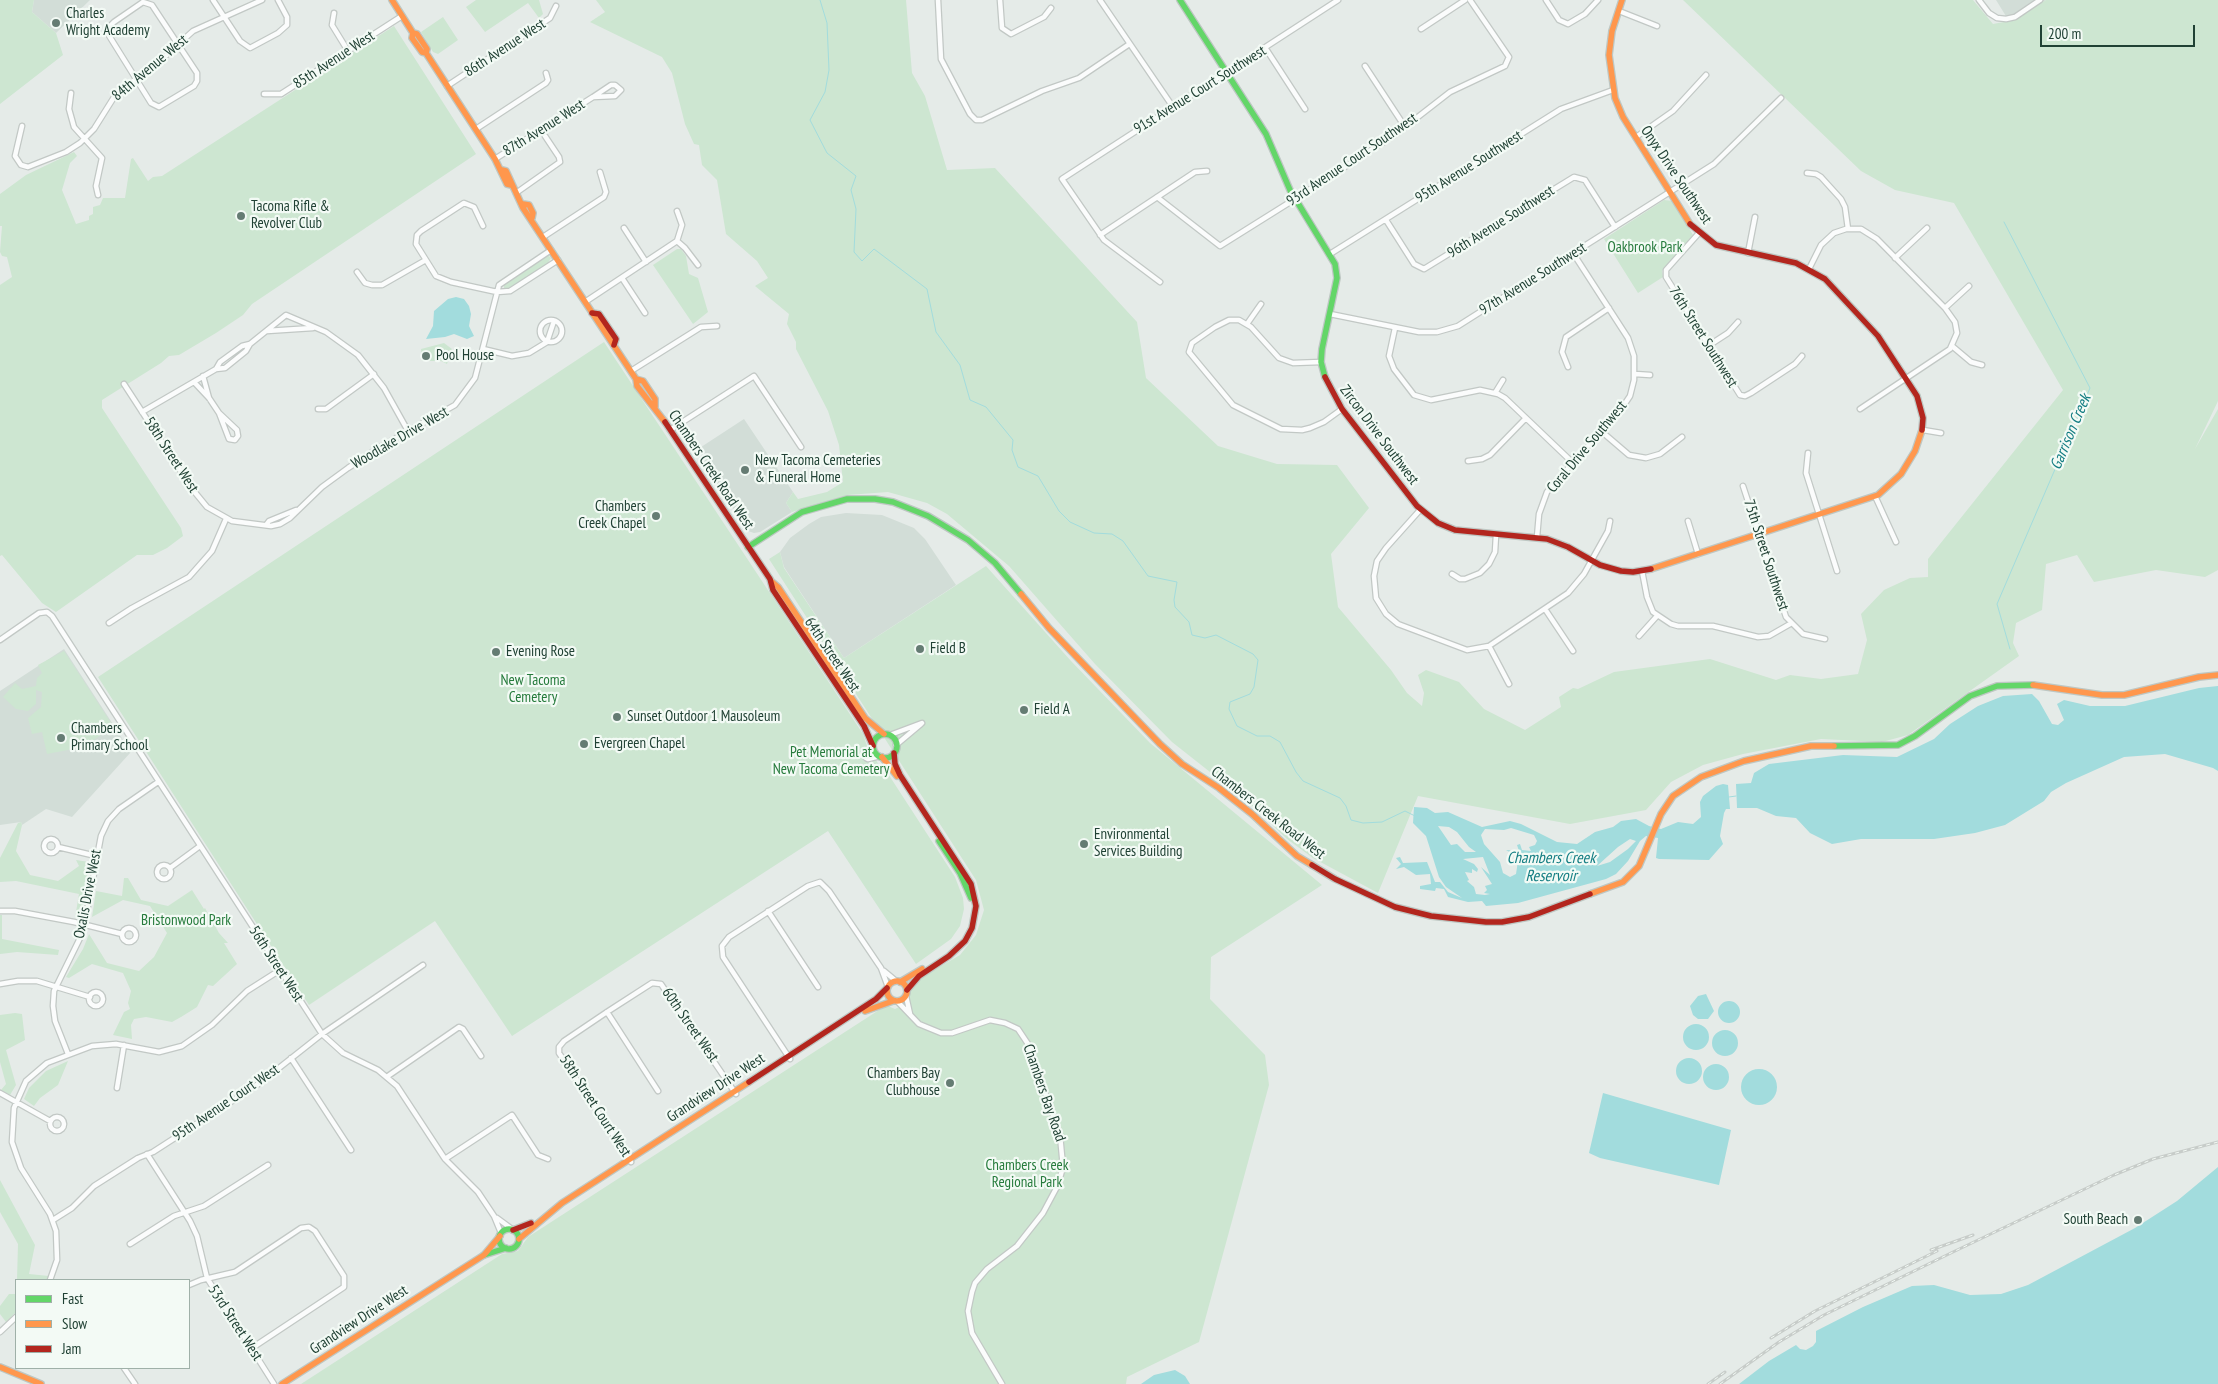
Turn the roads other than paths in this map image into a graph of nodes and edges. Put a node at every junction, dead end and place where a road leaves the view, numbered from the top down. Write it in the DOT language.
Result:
graph roads {
  1 [pos="214,0"];
  2 [pos="262,0"];
  3 [pos="278,0"];
  4 [pos="392,0"];
  5 [pos="938,0"];
  6 [pos="1000,0"];
  7 [pos="1100,0"];
  8 [pos="1180,0"];
  9 [pos="1338,0"];
  10 [pos="1465,0"];
  11 [pos="1470,0"];
  12 [pos="1546,0"];
  13 [pos="1598,0"];
  14 [pos="1622,0"];
  15 [pos="1979,0"];
  16 [pos="2040,0"];
  17 [pos="556,6"];
  18 [pos="1051,8"];
  19 [pos="1618,11"];
  20 [pos="334,13"];
  21 [pos="224,16"];
  22 [pos="402,16"];
  23 [pos="1657,26"];
  24 [pos="1421,29"];
  25 [pos="178,44"];
  26 [pos="1128,44"];
  27 [pos="1266,48"];
  28 [pos="348,51"];
  29 [pos="1364,66"];
  30 [pos="546,73"];
  31 [pos="1226,73"];
  32 [pos="1706,74"];
  33 [pos="136,77"];
  34 [pos="447,86"];
  35 [pos="1613,90"];
  36 [pos="71,93"];
  37 [pos="264,94"];
  38 [pos="593,97"];
  39 [pos="1781,98"];
  40 [pos="1173,107"];
  41 [pos="1304,109"];
  42 [pos="22,126"];
  43 [pos="1405,127"];
  44 [pos="476,129"];
  45 [pos="545,136"];
  46 [pos="1636,137"];
  47 [pos="84,140"];
  48 [pos="495,159"];
  49 [pos="1207,171"];
  50 [pos="600,172"];
  51 [pos="1807,173"];
  52 [pos="1670,192"];
  53 [pos="516,193"];
  54 [pos="98,195"];
  55 [pos="1157,198"];
  56 [pos="1295,199"];
  57 [pos="677,211"];
  58 [pos="1755,216"];
  59 [pos="1386,220"];
  60 [pos="483,226"];
  61 [pos="1615,227"];
  62 [pos="624,228"];
  63 [pos="1927,228"];
  64 [pos="1848,229"];
  65 [pos="1699,234"];
  66 [pos="1100,235"];
  67 [pos="543,237"];
  68 [pos="677,241"];
  69 [pos="551,250"];
  70 [pos="1573,253"];
  71 [pos="1748,253"];
  72 [pos="1330,254"];
  73 [pos="1895,258"];
  74 [pos="424,260"];
  75 [pos="558,260"];
  76 [pos="646,262"];
  77 [pos="698,266"];
  78 [pos="1809,269"];
  79 [pos="357,272"];
  80 [pos="622,278"];
  81 [pos="1160,282"];
  82 [pos="1969,286"];
  83 [pos="497,292"];
  84 [pos="585,302"];
  85 [pos="1262,304"];
  86 [pos="1609,308"];
  87 [pos="1945,308"];
  88 [pos="645,313"];
  89 [pos="1330,314"];
  90 [pos="554,321"];
  91 [pos="1738,322"];
  92 [pos="1247,324"];
  93 [pos="718,326"];
  94 [pos="316,328"];
  95 [pos="1394,328"];
  96 [pos="267,332"];
  97 [pos="547,342"];
  98 [pos="1708,346"];
  99 [pos="1952,346"];
  100 [pos="483,349"];
  101 [pos="1802,356"];
  102 [pos="1321,362"];
  103 [pos="1982,365"];
  104 [pos="1568,367"];
  105 [pos="631,371"];
  106 [pos="374,374"];
  107 [pos="1635,374"];
  108 [pos="1650,375"];
  109 [pos="203,376"];
  110 [pos="1906,377"];
  111 [pos="1503,380"];
  112 [pos="194,382"];
  113 [pos="124,384"];
  114 [pos="1495,393"];
  115 [pos="209,398"];
  116 [pos="318,409"];
  117 [pos="1342,409"];
  118 [pos="1860,410"];
  119 [pos="142,412"];
  120 [pos="219,414"];
  121 [pos="1526,418"];
  122 [pos="670,430"];
  123 [pos="1922,430"];
  124 [pos="408,431"];
  125 [pos="1602,431"];
  126 [pos="1941,433"];
  127 [pos="1682,437"];
  128 [pos="801,447"];
  129 [pos="1808,453"];
  130 [pos="1468,460"];
  131 [pos="1572,462"];
  132 [pos="1743,486"];
  133 [pos="1875,496"];
  134 [pos="1420,510"];
  135 [pos="1820,515"];
  136 [pos="226,519"];
  137 [pos="1610,521"];
  138 [pos="1688,522"];
  139 [pos="1496,535"];
  140 [pos="1759,535"];
  141 [pos="1537,537"];
  142 [pos="1896,542"];
  143 [pos="748,547"];
  144 [pos="1698,554"];
  145 [pos="1592,560"];
  146 [pos="1642,571"];
  147 [pos="1838,571"];
  148 [pos="1452,574"];
  149 [pos="770,579"];
  150 [pos="1545,609"];
  151 [pos="1657,616"];
  152 [pos="1716,619"];
  153 [pos="109,623"];
  154 [pos="1790,624"];
  155 [pos="1713,626"];
  156 [pos="1639,636"];
  157 [pos="1824,639"];
  158 [pos="0,640"];
  159 [pos="1489,646"];
  160 [pos="1573,651"];
  161 [pos="2218,675"];
  162 [pos="1509,684"];
  163 [pos="887,735"];
  164 [pos="896,745"];
  165 [pos="873,747"];
  166 [pos="894,753"];
  167 [pos="881,757"];
  168 [pos="158,782"];
  169 [pos="200,846"];
  170 [pos="58,847"];
  171 [pos="96,856"];
  172 [pos="170,868"];
  173 [pos="0,911"];
  174 [pos="768,911"];
  175 [pos="974,913"];
  176 [pos="85,924"];
  177 [pos="122,934"];
  178 [pos="423,965"];
  179 [pos="881,968"];
  180 [pos="280,970"];
  181 [pos="898,982"];
  182 [pos="0,984"];
  183 [pos="55,986"];
  184 [pos="818,987"];
  185 [pos="888,987"];
  186 [pos="906,993"];
  187 [pos="90,997"];
  188 [pos="895,1001"];
  189 [pos="607,1012"];
  190 [pos="910,1015"];
  191 [pos="322,1034"];
  192 [pos="124,1045"];
  193 [pos="68,1054"];
  194 [pos="481,1056"];
  195 [pos="789,1057"];
  196 [pos="291,1058"];
  197 [pos="388,1076"];
  198 [pos="117,1088"];
  199 [pos="658,1091"];
  200 [pos="735,1092"];
  201 [pos="0,1093"];
  202 [pos="16,1101"];
  203 [pos="50,1121"];
  204 [pos="350,1150"];
  205 [pos="147,1154"];
  206 [pos="445,1159"];
  207 [pos="548,1159"];
  208 [pos="630,1161"];
  209 [pos="268,1165"];
  210 [pos="186,1213"];
  211 [pos="494,1216"];
  212 [pos="53,1220"];
  213 [pos="538,1221"];
  214 [pos="512,1230"];
  215 [pos="501,1234"];
  216 [pos="519,1239"];
  217 [pos="130,1244"];
  218 [pos="506,1248"];
  219 [pos="484,1255"];
  220 [pos="449,1277"];
  221 [pos="207,1278"];
  222 [pos="50,1279"];
  223 [pos="190,1285"];
  224 [pos="15,1318"];
  225 [pos="0,1332"];
  226 [pos="252,1348"];
  227 [pos="0,1367"];
  228 [pos="125,1369"];
  229 [pos="42,1384"];
  230 [pos="135,1384"];
  231 [pos="274,1384"];
  232 [pos="282,1384"];
  233 [pos="289,1384"];
  234 [pos="1002,1384"];
  1 -- 21 [label="street"];
  2 -- 21 [label="street, 84th Avenue West"];
  3 -- 21 [label="street"];
  4 -- 22 [label="street, Chambers Creek Road West"];
  5 -- 26 [label="street"];
  6 -- 18 [label="street"];
  7 -- 26 [label="street"];
  8 -- 31 [label="street, Zircon Drive Southwest"];
  9 -- 27 [label="street, 91st Avenue Court Southwest"];
  10 -- 24 [label="street"];
  11 -- 43 [label="street, 93rd Avenue Court Southwest"];
  12 -- 13 [label="street"];
  14 -- 19 [label="street, Onyx Drive Southwest"];
  15 -- 16 [label="street"];
  17 -- 34 [label="street, 86th Avenue West"];
  19 -- 23 [label="street"];
  19 -- 35 [label="street, Onyx Drive Southwest"];
  20 -- 28 [label="street"];
  21 -- 25 [label="street, 84th Avenue West"];
  22 -- 28 [label="street, 85th Avenue West"];
  22 -- 34 [label="street, Chambers Creek Road West"];
  25 -- 33 [label="street, 84th Avenue West"];
  25 -- 33 [label="street"];
  25 -- 33 [label="street"];
  26 -- 40 [label="street"];
  27 -- 31 [label="street, 91st Avenue Court Southwest"];
  27 -- 41 [label="street"];
  28 -- 37 [label="street, 85th Avenue West"];
  29 -- 43 [label="street"];
  30 -- 44 [label="street"];
  31 -- 40 [label="street, 91st Avenue Court Southwest"];
  31 -- 56 [label="street, Zircon Drive Southwest"];
  32 -- 46 [label="street"];
  33 -- 47 [label="street, 84th Avenue West"];
  34 -- 44 [label="street, Chambers Creek Road West"];
  35 -- 46 [label="street, Onyx Drive Southwest"];
  35 -- 59 [label="street, 95th Avenue Southwest"];
  36 -- 47 [label="street"];
  38 -- 38 [label="street, 87th Avenue West"];
  38 -- 48 [label="street, 87th Avenue West"];
  39 -- 52 [label="street, 97th Avenue Southwest"];
  40 -- 66 [label="street, 91st Avenue Court Southwest"];
  42 -- 47 [label="street, 84th Avenue West"];
  43 -- 56 [label="street, 93rd Avenue Court Southwest"];
  44 -- 48 [label="street, Chambers Creek Road West"];
  45 -- 53 [label="street"];
  46 -- 52 [label="street, Onyx Drive Southwest"];
  47 -- 54 [label="street"];
  48 -- 53 [label="street, Chambers Creek Road West"];
  49 -- 55 [label="street"];
  50 -- 67 [label="street"];
  51 -- 64 [label="street"];
  52 -- 61 [label="street, 97th Avenue Southwest"];
  52 -- 65 [label="street, Onyx Drive Southwest"];
  53 -- 67 [label="street, Chambers Creek Road West"];
  55 -- 56 [label="street, 93rd Avenue Court Southwest"];
  55 -- 66 [label="street"];
  56 -- 72 [label="street, Zircon Drive Southwest"];
  57 -- 68 [label="street"];
  58 -- 71 [label="street"];
  59 -- 61 [label="street, 96th Avenue Southwest"];
  59 -- 72 [label="street, 95th Avenue Southwest"];
  60 -- 74 [label="street"];
  61 -- 70 [label="street, 97th Avenue Southwest"];
  62 -- 76 [label="street"];
  63 -- 73 [label="street"];
  64 -- 73 [label="street"];
  64 -- 78 [label="street"];
  65 -- 71 [label="street, Onyx Drive Southwest"];
  65 -- 98 [label="street, 76th Street Southwest"];
  66 -- 81 [label="street"];
  67 -- 69 [label="street, Chambers Creek Road West"];
  68 -- 76 [label="street"];
  68 -- 77 [label="street"];
  69 -- 75 [label="street, Chambers Creek Road West"];
  69 -- 83 [label="street"];
  70 -- 86 [label="street, Coral Drive Southwest"];
  70 -- 95 [label="street, 97th Avenue Southwest"];
  71 -- 78 [label="street, Onyx Drive Southwest"];
  72 -- 89 [label="street, Zircon Drive Southwest"];
  73 -- 87 [label="street"];
  74 -- 79 [label="street"];
  74 -- 83 [label="street"];
  75 -- 83 [label="street"];
  75 -- 84 [label="street, Chambers Creek Road West"];
  76 -- 80 [label="street"];
  78 -- 110 [label="street, Onyx Drive Southwest"];
  80 -- 84 [label="street"];
  80 -- 88 [label="street"];
  82 -- 87 [label="street"];
  83 -- 100 [label="street, Woodlake Drive West"];
  84 -- 105 [label="street, Chambers Creek Road West"];
  85 -- 92 [label="street"];
  86 -- 104 [label="street"];
  86 -- 107 [label="street, Coral Drive Southwest"];
  87 -- 99 [label="street"];
  89 -- 95 [label="street, 97th Avenue Southwest"];
  89 -- 102 [label="street, Zircon Drive Southwest"];
  90 -- 97 [label="street"];
  90 -- 97 [label="street"];
  90 -- 97 [label="street"];
  91 -- 98 [label="street"];
  92 -- 102 [label="street"];
  92 -- 117 [label="street"];
  93 -- 105 [label="street"];
  94 -- 96 [label="street"];
  94 -- 96 [label="street"];
  94 -- 106 [label="street"];
  95 -- 114 [label="street"];
  96 -- 109 [label="street"];
  97 -- 100 [label="street"];
  98 -- 101 [label="street, 76th Street Southwest"];
  99 -- 103 [label="street"];
  99 -- 110 [label="street"];
  100 -- 124 [label="street, Woodlake Drive West"];
  102 -- 117 [label="street, Zircon Drive Southwest"];
  105 -- 122 [label="street, Chambers Creek Road West"];
  106 -- 116 [label="street"];
  106 -- 124 [label="street"];
  107 -- 108 [label="street"];
  107 -- 125 [label="street, Coral Drive Southwest"];
  109 -- 112 [label="street"];
  109 -- 115 [label="street"];
  110 -- 118 [label="street"];
  110 -- 123 [label="street, Onyx Drive Southwest"];
  111 -- 114 [label="street"];
  112 -- 115 [label="street"];
  112 -- 119 [label="street"];
  113 -- 119 [label="street, 58th Street West"];
  114 -- 121 [label="street"];
  115 -- 120 [label="street"];
  117 -- 134 [label="street, Zircon Drive Southwest"];
  119 -- 136 [label="street, 58th Street West"];
  120 -- 120 [label="street"];
  121 -- 130 [label="street"];
  121 -- 131 [label="street"];
  122 -- 128 [label="street"];
  122 -- 143 [label="street, Chambers Creek Road West"];
  123 -- 126 [label="street"];
  123 -- 133 [label="street, Onyx Drive Southwest"];
  124 -- 136 [label="street, Woodlake Drive West"];
  125 -- 127 [label="street"];
  125 -- 131 [label="street, Coral Drive Southwest"];
  129 -- 135 [label="street"];
  131 -- 141 [label="street, Coral Drive Southwest"];
  132 -- 140 [label="street, 75th Street Southwest"];
  133 -- 135 [label="street, Onyx Drive Southwest"];
  133 -- 142 [label="street"];
  134 -- 139 [label="street, Zircon Drive Southwest"];
  134 -- 159 [label="street"];
  135 -- 140 [label="street, Onyx Drive Southwest"];
  135 -- 147 [label="street"];
  136 -- 153 [label="street"];
  137 -- 145 [label="street"];
  138 -- 144 [label="street"];
  139 -- 141 [label="street, Zircon Drive Southwest"];
  139 -- 148 [label="street"];
  140 -- 144 [label="street, Zircon Drive Southwest"];
  140 -- 154 [label="street, 75th Street Southwest"];
  141 -- 145 [label="street, Zircon Drive Southwest"];
  143 -- 149 [label="street, 64th Street West"];
  143 -- 161 [label="street, Chambers Creek Road West"];
  144 -- 146 [label="street, Zircon Drive Southwest"];
  145 -- 146 [label="street, Zircon Drive Southwest"];
  145 -- 150 [label="street"];
  146 -- 151 [label="street"];
  149 -- 163 [label="street, 64th Street West"];
  149 -- 165 [label="street, 64th Street West"];
  150 -- 159 [label="street"];
  150 -- 160 [label="street"];
  151 -- 155 [label="street"];
  151 -- 156 [label="street"];
  152 -- 155 [label="street"];
  154 -- 155 [label="street"];
  154 -- 157 [label="street"];
  158 -- 168 [label="street, 56th Street West"];
  159 -- 162 [label="street"];
  163 -- 164 [label="street"];
  163 -- 164 [label="street"];
  163 -- 165 [label="street"];
  164 -- 166 [label="street"];
  165 -- 167 [label="street"];
  165 -- 167 [label="street"];
  166 -- 167 [label="street"];
  166 -- 175 [label="street"];
  167 -- 175 [label="street"];
  168 -- 169 [label="street, 56th Street West"];
  168 -- 171 [label="street, Oxalis Drive West"];
  169 -- 172 [label="street"];
  169 -- 180 [label="street, 56th Street West"];
  170 -- 171 [label="street"];
  171 -- 176 [label="street, Oxalis Drive West"];
  173 -- 176 [label="street"];
  174 -- 179 [label="street"];
  174 -- 184 [label="street"];
  174 -- 195 [label="street"];
  175 -- 181 [label="street"];
  175 -- 186 [label="street"];
  176 -- 177 [label="street"];
  176 -- 183 [label="street, Oxalis Drive West"];
  178 -- 191 [label="street, 95th Avenue Court West"];
  179 -- 181 [label="street"];
  179 -- 185 [label="street"];
  180 -- 191 [label="street, 56th Street West"];
  180 -- 192 [label="street"];
  181 -- 185 [label="street, Grandview Drive West"];
  181 -- 186 [label="street"];
  182 -- 183 [label="street"];
  183 -- 187 [label="street"];
  183 -- 193 [label="street, Oxalis Drive West"];
  185 -- 188 [label="street"];
  185 -- 195 [label="street, Grandview Drive West"];
  186 -- 188 [label="street, Grandview Drive West"];
  186 -- 190 [label="street"];
  188 -- 190 [label="street, Chambers Bay Road"];
  188 -- 195 [label="street, Grandview Drive West"];
  189 -- 199 [label="street"];
  189 -- 200 [label="street, 60th Street West"];
  189 -- 208 [label="street, 58th Street Court West"];
  190 -- 234 [label="street, Chambers Bay Road"];
  191 -- 196 [label="street, 95th Avenue Court West"];
  191 -- 197 [label="street, 56th Street West"];
  192 -- 193 [label="street"];
  192 -- 198 [label="street"];
  193 -- 202 [label="street"];
  194 -- 197 [label="street"];
  195 -- 200 [label="street, Grandview Drive West"];
  196 -- 204 [label="street"];
  196 -- 205 [label="street, 95th Avenue Court West"];
  197 -- 206 [label="street, 56th Street West"];
  200 -- 208 [label="street, Grandview Drive West"];
  201 -- 202 [label="street"];
  202 -- 203 [label="street"];
  202 -- 212 [label="street"];
  205 -- 210 [label="street, 53rd Street West"];
  205 -- 212 [label="street, 95th Avenue Court West"];
  206 -- 207 [label="street"];
  206 -- 211 [label="street, 56th Street West"];
  208 -- 213 [label="street, Grandview Drive West"];
  209 -- 210 [label="street"];
  210 -- 217 [label="street"];
  210 -- 221 [label="street, 53rd Street West"];
  211 -- 214 [label="street, 56th Street West"];
  211 -- 215 [label="street, 56th Street West"];
  212 -- 222 [label="street"];
  213 -- 214 [label="street, Grandview Drive West"];
  213 -- 216 [label="street, Grandview Drive West"];
  214 -- 215 [label="street"];
  214 -- 216 [label="street"];
  215 -- 218 [label="street"];
  215 -- 219 [label="street, Grandview Drive West"];
  216 -- 218 [label="street"];
  218 -- 219 [label="street, Grandview Drive West"];
  219 -- 220 [label="street, Grandview Drive West"];
  220 -- 232 [label="street, Grandview Drive West"];
  220 -- 233 [label="street, Grandview Drive West"];
  221 -- 223 [label="street"];
  221 -- 226 [label="street, 53rd Street West"];
  221 -- 226 [label="street"];
  224 -- 225 [label="street"];
  226 -- 231 [label="street, 53rd Street West"];
  227 -- 229 [label="street"];
  228 -- 230 [label="street"];
}
